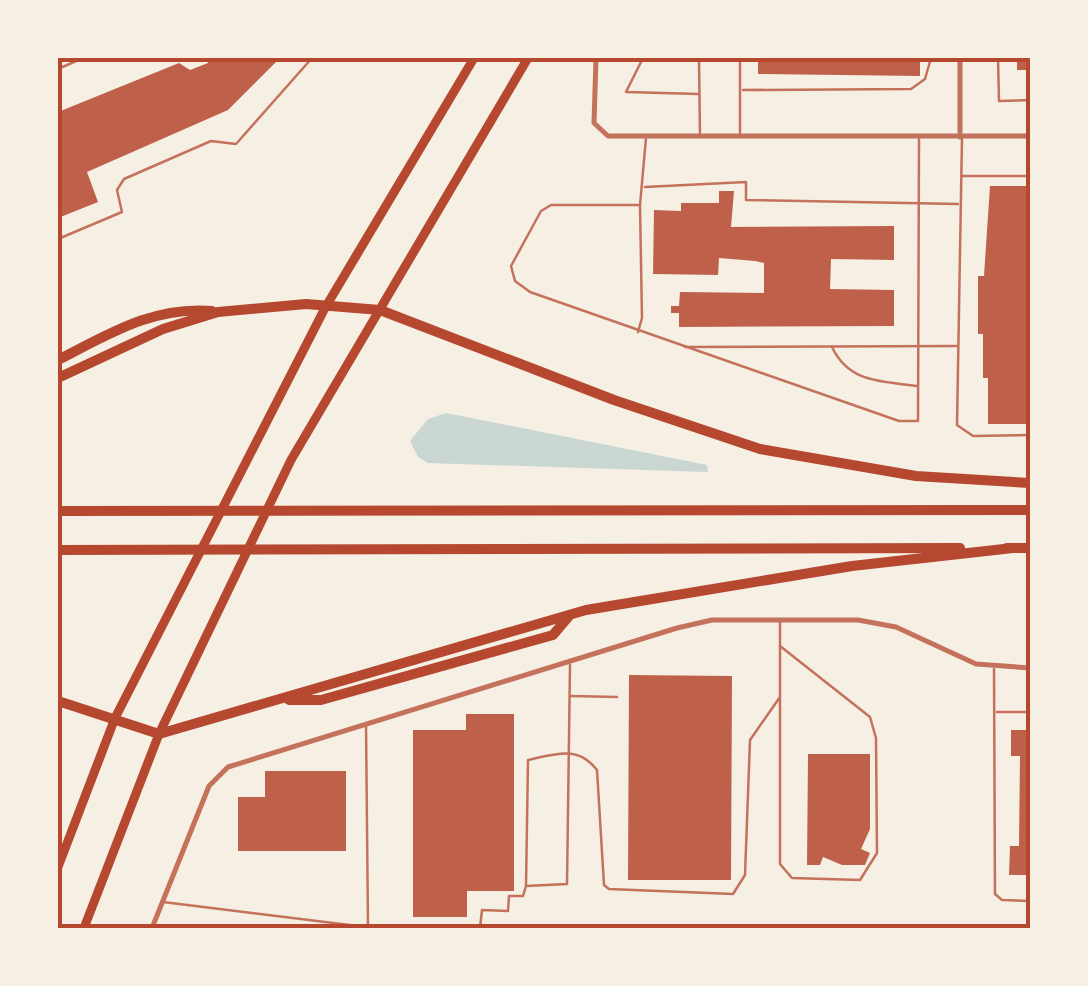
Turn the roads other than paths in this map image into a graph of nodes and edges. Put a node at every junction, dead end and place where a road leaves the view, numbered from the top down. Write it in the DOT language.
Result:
graph roads {
  1 [pos="83,58"];
  2 [pos="312,58"];
  3 [pos="474,58"];
  4 [pos="528,58"];
  5 [pos="596,58"];
  6 [pos="643,58"];
  7 [pos="676,58"];
  8 [pos="740,58"];
  9 [pos="931,58"];
  10 [pos="960,58"];
  11 [pos="998,58"];
  12 [pos="58,69"];
  13 [pos="743,90"];
  14 [pos="699,94"];
  15 [pos="1030,100"];
  16 [pos="646,136"];
  17 [pos="700,136"];
  18 [pos="740,136"];
  19 [pos="919,136"];
  20 [pos="1030,136"];
  21 [pos="961,137"];
  22 [pos="960,176"];
  23 [pos="1030,176"];
  24 [pos="645,188"];
  25 [pos="918,202"];
  26 [pos="640,204"];
  27 [pos="960,204"];
  28 [pos="58,239"];
  29 [pos="325,308"];
  30 [pos="380,310"];
  31 [pos="218,312"];
  32 [pos="638,332"];
  33 [pos="919,346"];
  34 [pos="958,346"];
  35 [pos="678,347"];
  36 [pos="832,347"];
  37 [pos="58,360"];
  38 [pos="58,378"];
  39 [pos="918,386"];
  40 [pos="1030,436"];
  41 [pos="1030,484"];
  42 [pos="1030,510"];
  43 [pos="58,511"];
  44 [pos="1013,548"];
  45 [pos="1030,548"];
  46 [pos="58,550"];
  47 [pos="780,619"];
  48 [pos="780,646"];
  49 [pos="570,661"];
  50 [pos="994,668"];
  51 [pos="1030,668"];
  52 [pos="570,696"];
  53 [pos="617,696"];
  54 [pos="780,697"];
  55 [pos="58,701"];
  56 [pos="994,712"];
  57 [pos="1030,712"];
  58 [pos="114,718"];
  59 [pos="366,724"];
  60 [pos="158,734"];
  61 [pos="568,750"];
  62 [pos="58,867"];
  63 [pos="526,886"];
  64 [pos="1030,900"];
  65 [pos="162,902"];
  66 [pos="84,928"];
  67 [pos="152,928"];
  68 [pos="368,928"];
  69 [pos="374,928"];
  70 [pos="480,928"];
  1 -- 12 [label="lane"];
  2 -- 28 [label="lane"];
  3 -- 29 [label="main road"];
  4 -- 30 [label="main road"];
  5 -- 16 [label="street"];
  6 -- 14 [label="lane"];
  7 -- 14 [label="lane"];
  8 -- 13 [label="lane"];
  9 -- 13 [label="lane"];
  10 -- 21 [label="street"];
  11 -- 15 [label="lane"];
  13 -- 18 [label="lane"];
  14 -- 17 [label="lane"];
  16 -- 17 [label="street"];
  16 -- 24 [label="lane"];
  17 -- 18 [label="street"];
  18 -- 19 [label="street"];
  19 -- 21 [label="street"];
  19 -- 25 [label="lane"];
  20 -- 21 [label="street"];
  21 -- 22 [label="lane"];
  22 -- 23 [label="lane"];
  22 -- 27 [label="lane"];
  24 -- 25 [label="lane"];
  24 -- 26 [label="lane"];
  25 -- 27 [label="lane"];
  25 -- 33 [label="lane"];
  26 -- 32 [label="lane"];
  26 -- 32 [label="lane"];
  27 -- 34 [label="lane"];
  29 -- 30 [label="highway"];
  29 -- 31 [label="highway"];
  29 -- 58 [label="main road"];
  30 -- 41 [label="highway"];
  30 -- 60 [label="main road"];
  31 -- 37 [label="highway"];
  31 -- 38 [label="highway"];
  32 -- 35 [label="lane"];
  33 -- 34 [label="lane"];
  33 -- 36 [label="lane"];
  33 -- 39 [label="lane"];
  34 -- 40 [label="lane"];
  35 -- 36 [label="lane"];
  35 -- 39 [label="lane"];
  36 -- 39 [label="lane"];
  42 -- 43 [label="highway"];
  44 -- 45 [label="highway"];
  44 -- 46 [label="highway"];
  44 -- 60 [label="highway"];
  47 -- 48 [label="lane"];
  47 -- 49 [label="street"];
  47 -- 50 [label="street"];
  48 -- 54 [label="lane"];
  48 -- 54 [label="lane"];
  49 -- 52 [label="lane"];
  49 -- 59 [label="street"];
  50 -- 51 [label="street"];
  50 -- 56 [label="lane"];
  52 -- 53 [label="lane"];
  52 -- 61 [label="lane"];
  54 -- 61 [label="lane"];
  55 -- 58 [label="highway"];
  56 -- 57 [label="lane"];
  56 -- 64 [label="lane"];
  58 -- 60 [label="highway"];
  58 -- 62 [label="main road"];
  59 -- 65 [label="street"];
  59 -- 68 [label="lane"];
  60 -- 66 [label="main road"];
  61 -- 63 [label="lane"];
  61 -- 63 [label="lane"];
  63 -- 70 [label="lane"];
  65 -- 67 [label="street"];
  65 -- 68 [label="lane"];
  68 -- 69 [label="lane"];
}
